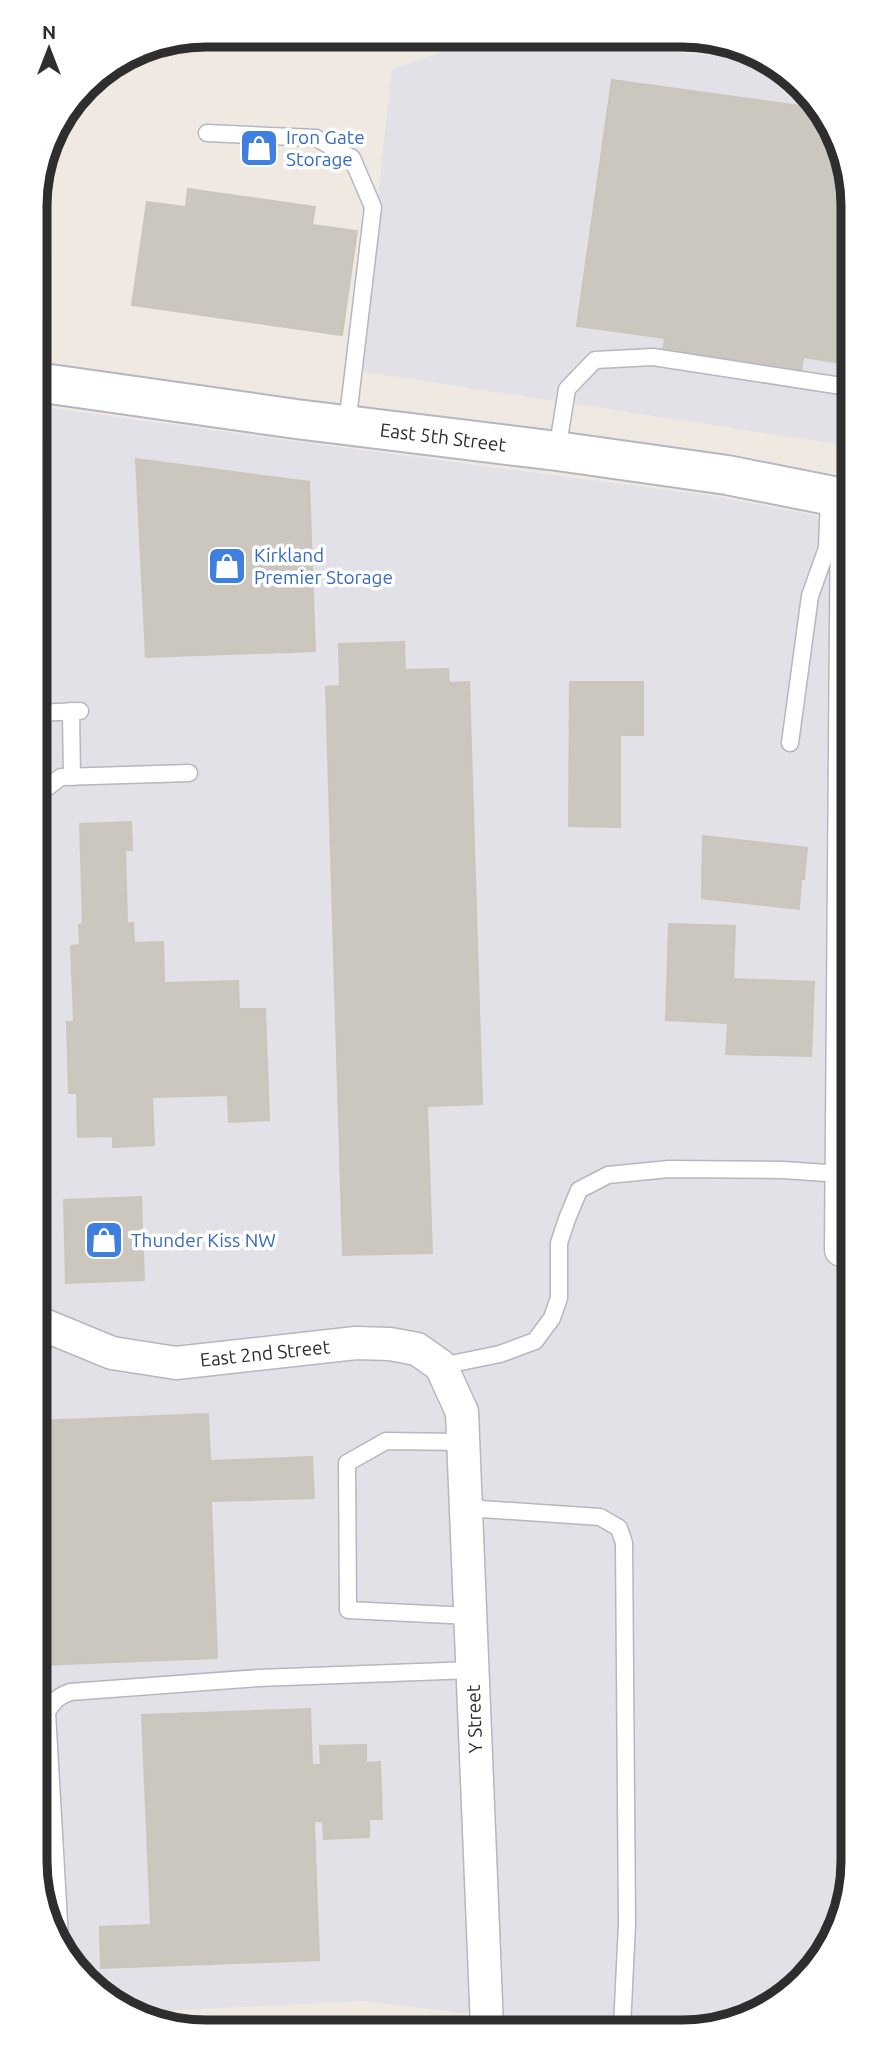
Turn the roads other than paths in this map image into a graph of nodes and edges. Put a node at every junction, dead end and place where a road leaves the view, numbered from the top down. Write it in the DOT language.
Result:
graph roads {
  1 [pos="208,133"];
  2 [pos="48,384"];
  3 [pos="841,386"];
  4 [pos="348,425"];
  5 [pos="556,451"];
  6 [pos="841,498"];
  7 [pos="48,712"];
  8 [pos="790,743"];
  9 [pos="189,773"];
  10 [pos="72,777"];
  11 [pos="48,787"];
  12 [pos="841,1174"];
  13 [pos="47,1326"];
  14 [pos="441,1366"];
  15 [pos="462,1427"];
  16 [pos="466,1508"];
  17 [pos="470,1616"];
  18 [pos="472,1670"];
  19 [pos="47,1712"];
  20 [pos="47,1714"];
  21 [pos="59,1922"];
  22 [pos="487,2020"];
  23 [pos="622,2020"];
  1 -- 4 [label="lane"];
  2 -- 4 [label="street, East 5th Street"];
  3 -- 5 [label="lane"];
  4 -- 5 [label="street, East 5th Street"];
  5 -- 6 [label="street, East 5th Street"];
  6 -- 8 [label="lane"];
  7 -- 10 [label="lane"];
  9 -- 10 [label="lane"];
  10 -- 11 [label="lane"];
  12 -- 14 [label="lane"];
  13 -- 14 [label="street, East 2nd Street"];
  14 -- 15 [label="street"];
  15 -- 16 [label="street, Y Street"];
  15 -- 17 [label="lane"];
  16 -- 17 [label="street, Y Street"];
  16 -- 23 [label="lane"];
  17 -- 18 [label="street, Y Street"];
  18 -- 19 [label="lane"];
  18 -- 22 [label="street, Y Street"];
  20 -- 21 [label="lane"];
}
